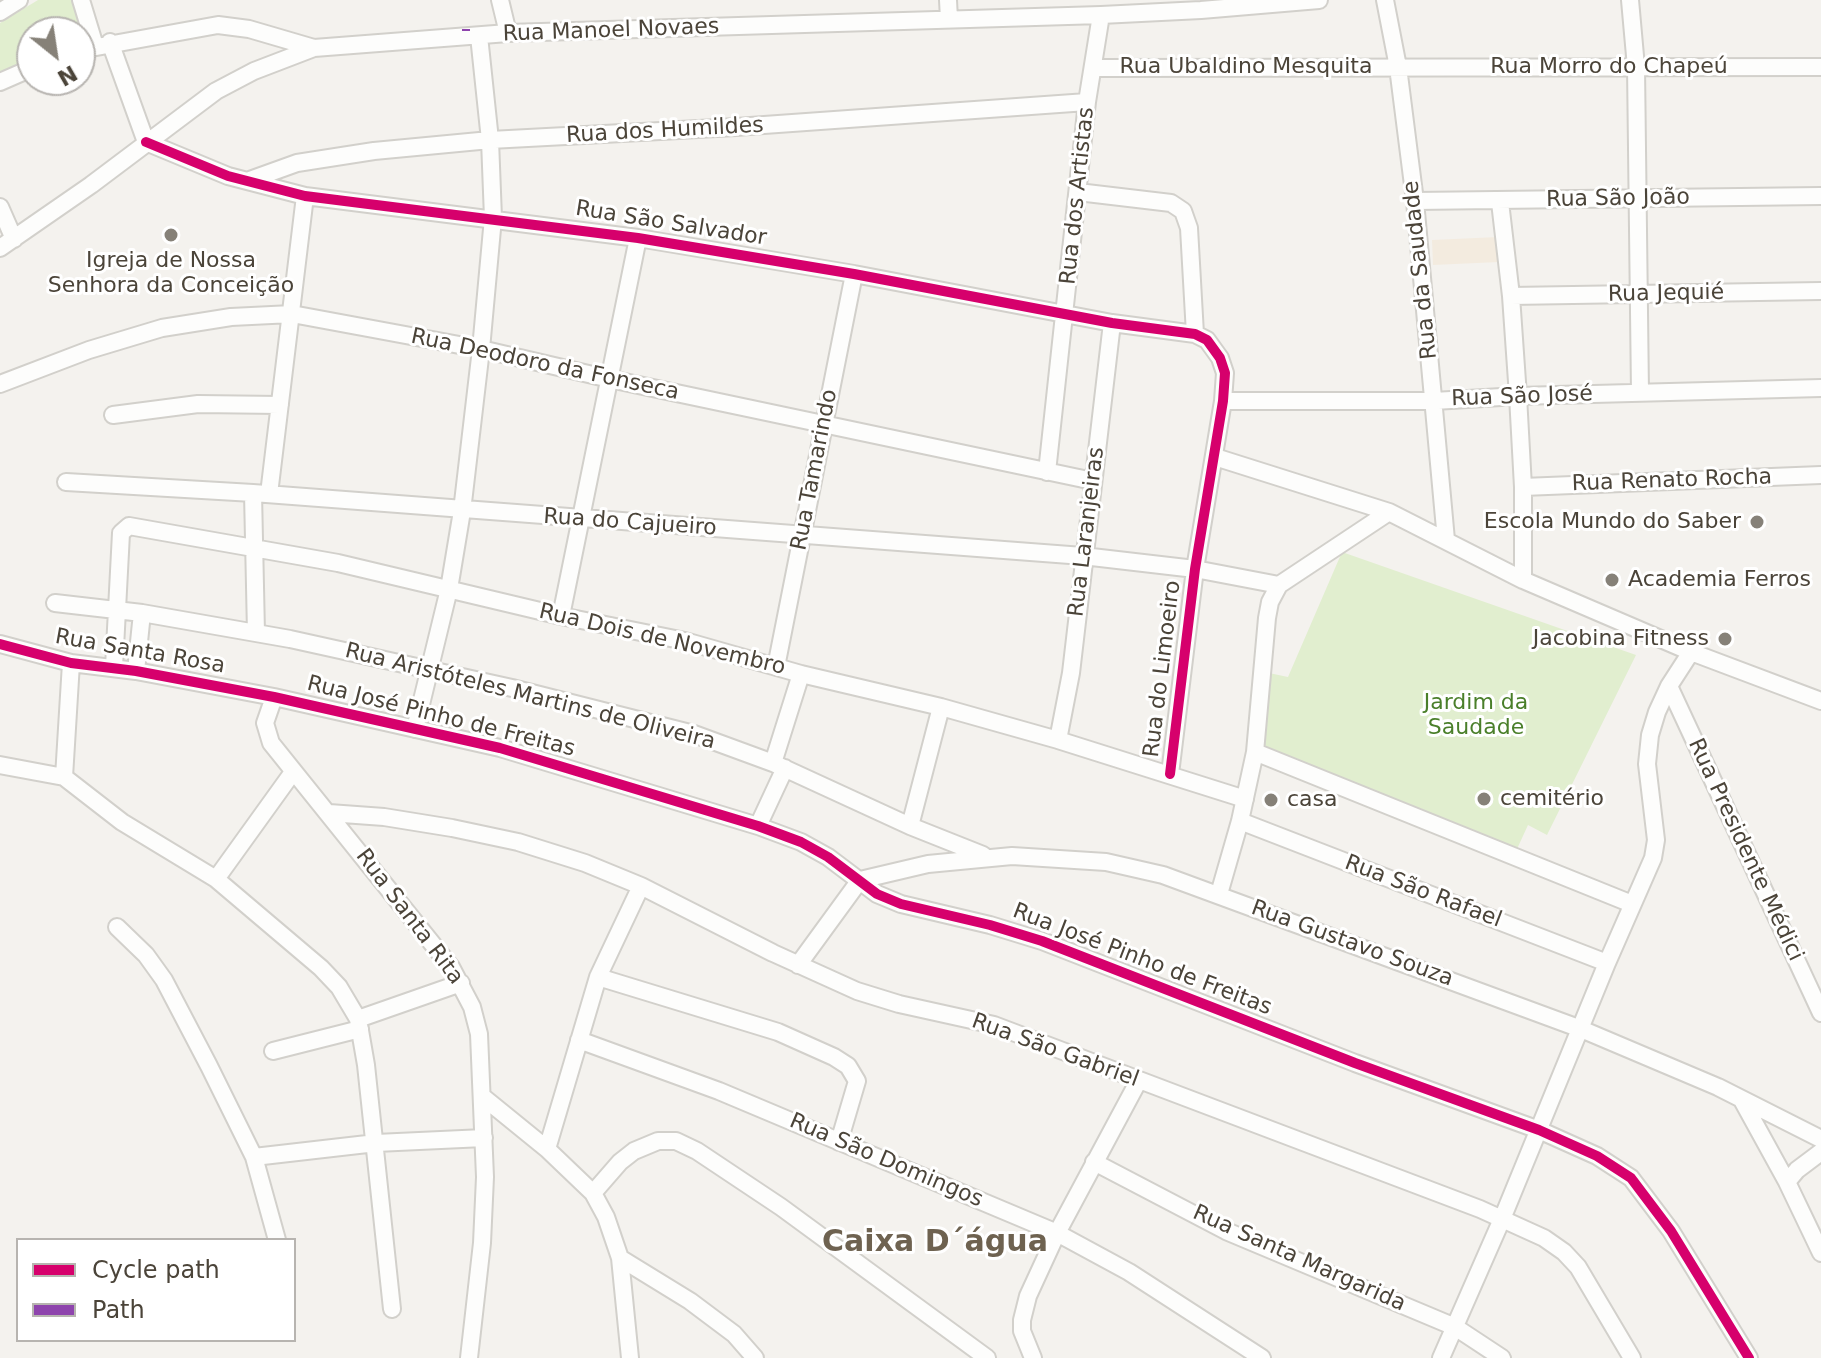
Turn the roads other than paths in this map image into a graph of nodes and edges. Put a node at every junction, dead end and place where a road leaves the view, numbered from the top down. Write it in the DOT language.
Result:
graph roads {
  1 [pos="19,0"];
  2 [pos="500,0"];
  3 [pos="948,0"];
  4 [pos="1319,0"];
  5 [pos="1385,0"];
  6 [pos="1630,0"];
  7 [pos="1294,1"];
  8 [pos="1146,6"];
  9 [pos="0,12"];
  10 [pos="1101,15"];
  11 [pos="949,19"];
  12 [pos="508,33"];
  13 [pos="479,36"];
  14 [pos="96,46"];
  15 [pos="96,48"];
  16 [pos="314,48"];
  17 [pos="1398,67"];
  18 [pos="1636,67"];
  19 [pos="1821,67"];
  20 [pos="1095,68"];
  21 [pos="1087,102"];
  22 [pos="490,140"];
  23 [pos="146,142"];
  24 [pos="247,181"];
  25 [pos="1078,192"];
  26 [pos="305,196"];
  27 [pos="1821,196"];
  28 [pos="1638,199"];
  29 [pos="1415,201"];
  30 [pos="1500,202"];
  31 [pos="0,207"];
  32 [pos="493,218"];
  33 [pos="638,238"];
  34 [pos="7,243"];
  35 [pos="854,274"];
  36 [pos="1821,291"];
  37 [pos="1640,294"];
  38 [pos="1511,296"];
  39 [pos="292,314"];
  40 [pos="1065,315"];
  41 [pos="1112,323"];
  42 [pos="1195,334"];
  43 [pos="481,349"];
  44 [pos="610,379"];
  45 [pos="0,384"];
  46 [pos="1821,388"];
  47 [pos="1640,393"];
  48 [pos="1518,396"];
  49 [pos="1223,401"];
  50 [pos="1434,401"];
  51 [pos="280,405"];
  52 [pos="113,415"];
  53 [pos="823,425"];
  54 [pos="1215,457"];
  55 [pos="1047,472"];
  56 [pos="1821,475"];
  57 [pos="1093,481"];
  58 [pos="66,482"];
  59 [pos="1523,487"];
  60 [pos="261,494"];
  61 [pos="462,511"];
  62 [pos="1389,512"];
  63 [pos="580,518"];
  64 [pos="802,536"];
  65 [pos="1446,540"];
  66 [pos="253,547"];
  67 [pos="1083,556"];
  68 [pos="1195,569"];
  69 [pos="1523,580"];
  70 [pos="1279,585"];
  71 [pos="449,589"];
  72 [pos="55,603"];
  73 [pos="118,611"];
  74 [pos="142,613"];
  75 [pos="561,616"];
  76 [pos="256,633"];
  77 [pos="0,644"];
  78 [pos="1691,652"];
  79 [pos="71,663"];
  80 [pos="114,667"];
  81 [pos="776,667"];
  82 [pos="431,670"];
  83 [pos="136,671"];
  84 [pos="801,674"];
  85 [pos="1669,686"];
  86 [pos="274,697"];
  87 [pos="1821,701"];
  88 [pos="941,707"];
  89 [pos="415,729"];
  90 [pos="1058,740"];
  91 [pos="1255,752"];
  92 [pos="0,765"];
  93 [pos="779,765"];
  94 [pos="293,772"];
  95 [pos="1170,774"];
  96 [pos="64,777"];
  97 [pos="1245,799"];
  98 [pos="329,813"];
  99 [pos="1240,821"];
  100 [pos="758,826"];
  101 [pos="910,826"];
  102 [pos="986,856"];
  103 [pos="216,879"];
  104 [pos="860,880"];
  105 [pos="641,886"];
  106 [pos="1219,894"];
  107 [pos="1632,904"];
  108 [pos="117,927"];
  109 [pos="1607,963"];
  110 [pos="798,965"];
  111 [pos="598,977"];
  112 [pos="461,983"];
  113 [pos="1821,1013"];
  114 [pos="359,1024"];
  115 [pos="1581,1029"];
  116 [pos="579,1040"];
  117 [pos="273,1051"];
  118 [pos="1139,1080"];
  119 [pos="483,1097"];
  120 [pos="1743,1101"];
  121 [pos="1539,1130"];
  122 [pos="484,1138"];
  123 [pos="1821,1139"];
  124 [pos="839,1142"];
  125 [pos="376,1143"];
  126 [pos="547,1149"];
  127 [pos="1821,1152"];
  128 [pos="254,1157"];
  129 [pos="1094,1162"];
  130 [pos="1787,1182"];
  131 [pos="593,1193"];
  132 [pos="1502,1219"];
  133 [pos="1057,1233"];
  134 [pos="276,1238"];
  135 [pos="1821,1253"];
  136 [pos="620,1258"];
  137 [pos="392,1309"];
  138 [pos="1455,1327"];
  139 [pos="469,1358"];
  140 [pos="630,1358"];
  141 [pos="755,1358"];
  142 [pos="987,1358"];
  143 [pos="1033,1358"];
  144 [pos="1262,1358"];
  145 [pos="1441,1358"];
  146 [pos="1502,1358"];
  147 [pos="1632,1358"];
  148 [pos="1749,1358"];
  1 -- 9 [label="street"];
  2 -- 12 [label="street"];
  3 -- 11 [label="street"];
  4 -- 7 [label="street, Rua Manoel Novaes"];
  5 -- 17 [label="street, Rua da Saudade"];
  6 -- 18 [label="street"];
  7 -- 8 [label="street, Rua Manoel Novaes"];
  8 -- 10 [label="street, Rua Manoel Novaes"];
  10 -- 11 [label="street, Rua Manoel Novaes"];
  10 -- 20 [label="street, Rua dos Artistas"];
  11 -- 12 [label="street, Rua Manoel Novaes"];
  12 -- 13 [label="street, Rua Manoel Novaes"];
  13 -- 16 [label="street, Rua Manoel Novaes"];
  13 -- 22 [label="street"];
  14 -- 16 [label="street"];
  15 -- 23 [label="street"];
  16 -- 23 [label="street, Rua Manoel Novaes"];
  17 -- 18 [label="street, Rua Morro do Chapeú"];
  17 -- 20 [label="street, Rua Ubaldino Mesquita"];
  17 -- 29 [label="street, Rua da Saudade"];
  18 -- 19 [label="street, Rua Morro do Chapeú"];
  18 -- 28 [label="street"];
  20 -- 21 [label="street, Rua dos Artistas"];
  21 -- 22 [label="street, Rua dos Humildes"];
  21 -- 25 [label="street, Rua dos Artistas"];
  22 -- 24 [label="street, Rua dos Humildes"];
  22 -- 32 [label="street"];
  23 -- 24 [label="street, Rua São Salvador"];
  23 -- 34 [label="street, Rua Manoel Novaes"];
  24 -- 26 [label="street, Rua São Salvador"];
  25 -- 40 [label="street, Rua dos Artistas"];
  25 -- 42 [label="street"];
  26 -- 32 [label="street, Rua São Salvador"];
  26 -- 39 [label="street"];
  27 -- 28 [label="street, Rua São João"];
  28 -- 30 [label="street, Rua São João"];
  28 -- 37 [label="street"];
  29 -- 30 [label="street, Rua São João"];
  29 -- 50 [label="street, Rua da Saudade"];
  30 -- 38 [label="street"];
  31 -- 34 [label="street"];
  32 -- 33 [label="street, Rua São Salvador"];
  32 -- 43 [label="street"];
  33 -- 35 [label="street, Rua São Salvador"];
  33 -- 44 [label="street"];
  35 -- 40 [label="street, Rua São Salvador"];
  35 -- 53 [label="street, Rua Tamarindo"];
  36 -- 37 [label="street, Rua Jequié"];
  37 -- 38 [label="street, Rua Jequié"];
  37 -- 47 [label="street"];
  38 -- 48 [label="street"];
  39 -- 43 [label="street, Rua Deodoro da Fonseca"];
  39 -- 45 [label="street, Rua Deodoro da Fonseca"];
  39 -- 51 [label="street"];
  40 -- 41 [label="street, Rua São Salvador"];
  40 -- 55 [label="street, Rua dos Artistas"];
  41 -- 42 [label="street, Rua São Salvador"];
  41 -- 57 [label="street, Rua Laranjeiras"];
  42 -- 49 [label="street"];
  43 -- 44 [label="street, Rua Deodoro da Fonseca"];
  43 -- 61 [label="street"];
  44 -- 53 [label="street, Rua Deodoro da Fonseca"];
  44 -- 63 [label="street"];
  46 -- 47 [label="street, Rua São José"];
  47 -- 48 [label="street, Rua São José"];
  48 -- 50 [label="street, Rua São José"];
  48 -- 59 [label="street"];
  49 -- 50 [label="street, Rua São José"];
  49 -- 54 [label="street"];
  50 -- 65 [label="street, Rua da Saudade"];
  51 -- 52 [label="street"];
  51 -- 60 [label="street"];
  53 -- 55 [label="street, Rua Deodoro da Fonseca"];
  53 -- 64 [label="street, Rua Tamarindo"];
  54 -- 62 [label="street"];
  54 -- 68 [label="street"];
  55 -- 57 [label="street, Rua Deodoro da Fonseca"];
  56 -- 59 [label="street, Rua Renato Rocha"];
  57 -- 67 [label="street, Rua Laranjeiras"];
  58 -- 60 [label="street, Rua do Cajueiro"];
  59 -- 69 [label="street"];
  60 -- 61 [label="street, Rua do Cajueiro"];
  60 -- 66 [label="street"];
  61 -- 63 [label="street, Rua do Cajueiro"];
  61 -- 71 [label="street"];
  62 -- 65 [label="street"];
  62 -- 70 [label="street"];
  63 -- 64 [label="street, Rua do Cajueiro"];
  63 -- 75 [label="street"];
  64 -- 67 [label="street, Rua do Cajueiro"];
  64 -- 81 [label="street, Rua Tamarindo"];
  65 -- 69 [label="street"];
  66 -- 71 [label="street, Rua Dois de Novembro"];
  66 -- 73 [label="street, Rua Dois de Novembro"];
  66 -- 76 [label="street"];
  67 -- 68 [label="street, Rua do Cajueiro"];
  67 -- 90 [label="street, Rua Laranjeiras"];
  68 -- 70 [label="street, Rua do Cajueiro"];
  68 -- 95 [label="street, Rua do Limoeiro"];
  69 -- 78 [label="street"];
  70 -- 91 [label="street"];
  71 -- 75 [label="street, Rua Dois de Novembro"];
  71 -- 82 [label="street"];
  72 -- 73 [label="street, Rua Aristóteles Martins de Oliveira"];
  73 -- 74 [label="street, Rua Aristóteles Martins de Oliveira"];
  73 -- 80 [label="street"];
  74 -- 76 [label="street, Rua Aristóteles Martins de Oliveira"];
  74 -- 83 [label="street"];
  75 -- 81 [label="street, Rua Dois de Novembro"];
  76 -- 82 [label="street, Rua Aristóteles Martins de Oliveira"];
  77 -- 79 [label="street, Rua Santa Rosa"];
  78 -- 85 [label="street"];
  78 -- 87 [label="street"];
  79 -- 80 [label="street, Rua Santa Rosa"];
  79 -- 96 [label="street"];
  80 -- 83 [label="street, Rua Santa Rosa"];
  81 -- 84 [label="street, Rua Dois de Novembro"];
  82 -- 89 [label="street"];
  82 -- 93 [label="street, Rua Aristóteles Martins de Oliveira"];
  83 -- 86 [label="street, Rua Santa Rosa"];
  84 -- 88 [label="street, Rua Dois de Novembro"];
  84 -- 93 [label="street"];
  85 -- 107 [label="street"];
  85 -- 113 [label="street, Rua Presidente Médici"];
  86 -- 89 [label="street, Rua José Pinho de Freitas"];
  86 -- 94 [label="street, Rua Santa Rita"];
  88 -- 90 [label="street, Rua Dois de Novembro"];
  88 -- 101 [label="street"];
  89 -- 100 [label="street, Rua José Pinho de Freitas"];
  90 -- 95 [label="street, Rua Dois de Novembro"];
  91 -- 97 [label="street"];
  91 -- 107 [label="street"];
  92 -- 96 [label="street"];
  93 -- 100 [label="street"];
  93 -- 101 [label="street, Rua Aristóteles Martins de Oliveira"];
  94 -- 98 [label="street, Rua Santa Rita"];
  94 -- 103 [label="street"];
  95 -- 97 [label="street, Rua Dois de Novembro"];
  96 -- 103 [label="street"];
  97 -- 99 [label="street"];
  98 -- 105 [label="street, Rua São Gabriel"];
  98 -- 112 [label="street, Rua Santa Rita"];
  99 -- 106 [label="street"];
  99 -- 109 [label="street, Rua São Rafael"];
  100 -- 104 [label="street, Rua José Pinho de Freitas"];
  101 -- 102 [label="street, Rua Aristóteles Martins de Oliveira"];
  102 -- 104 [label="street, Rua Gustavo Souza"];
  102 -- 106 [label="street, Rua Gustavo Souza"];
  103 -- 114 [label="street"];
  104 -- 110 [label="street"];
  104 -- 121 [label="street, Rua José Pinho de Freitas"];
  105 -- 110 [label="street, Rua São Gabriel"];
  105 -- 111 [label="street"];
  106 -- 115 [label="street, Rua Gustavo Souza"];
  107 -- 109 [label="street"];
  108 -- 128 [label="street"];
  109 -- 115 [label="street"];
  110 -- 118 [label="street, Rua São Gabriel"];
  111 -- 116 [label="street"];
  111 -- 124 [label="street"];
  112 -- 114 [label="street"];
  112 -- 119 [label="street, Rua Santa Rita"];
  114 -- 117 [label="street"];
  114 -- 125 [label="street"];
  115 -- 120 [label="street, Rua Gustavo Souza"];
  115 -- 121 [label="street"];
  116 -- 124 [label="street, Rua São Domingos"];
  116 -- 126 [label="street"];
  118 -- 129 [label="street"];
  118 -- 132 [label="street, Rua São Gabriel"];
  119 -- 122 [label="street, Rua Santa Rita"];
  119 -- 126 [label="street"];
  120 -- 123 [label="street, Rua Gustavo Souza"];
  120 -- 130 [label="street"];
  121 -- 132 [label="street"];
  121 -- 148 [label="street, Rua José Pinho de Freitas"];
  122 -- 125 [label="street"];
  122 -- 139 [label="street, Rua Santa Rita"];
  124 -- 133 [label="street, Rua São Domingos"];
  125 -- 128 [label="street"];
  125 -- 137 [label="street"];
  126 -- 131 [label="street"];
  127 -- 130 [label="street"];
  128 -- 134 [label="street"];
  129 -- 133 [label="street"];
  129 -- 138 [label="street, Rua Santa Margarida"];
  130 -- 135 [label="street"];
  131 -- 136 [label="street"];
  131 -- 142 [label="street"];
  132 -- 138 [label="street"];
  132 -- 147 [label="street, Rua São Gabriel"];
  133 -- 143 [label="street"];
  133 -- 144 [label="street, Rua São Domingos"];
  136 -- 140 [label="street"];
  136 -- 141 [label="street"];
  138 -- 145 [label="street"];
  138 -- 146 [label="street, Rua Santa Margarida"];
}
